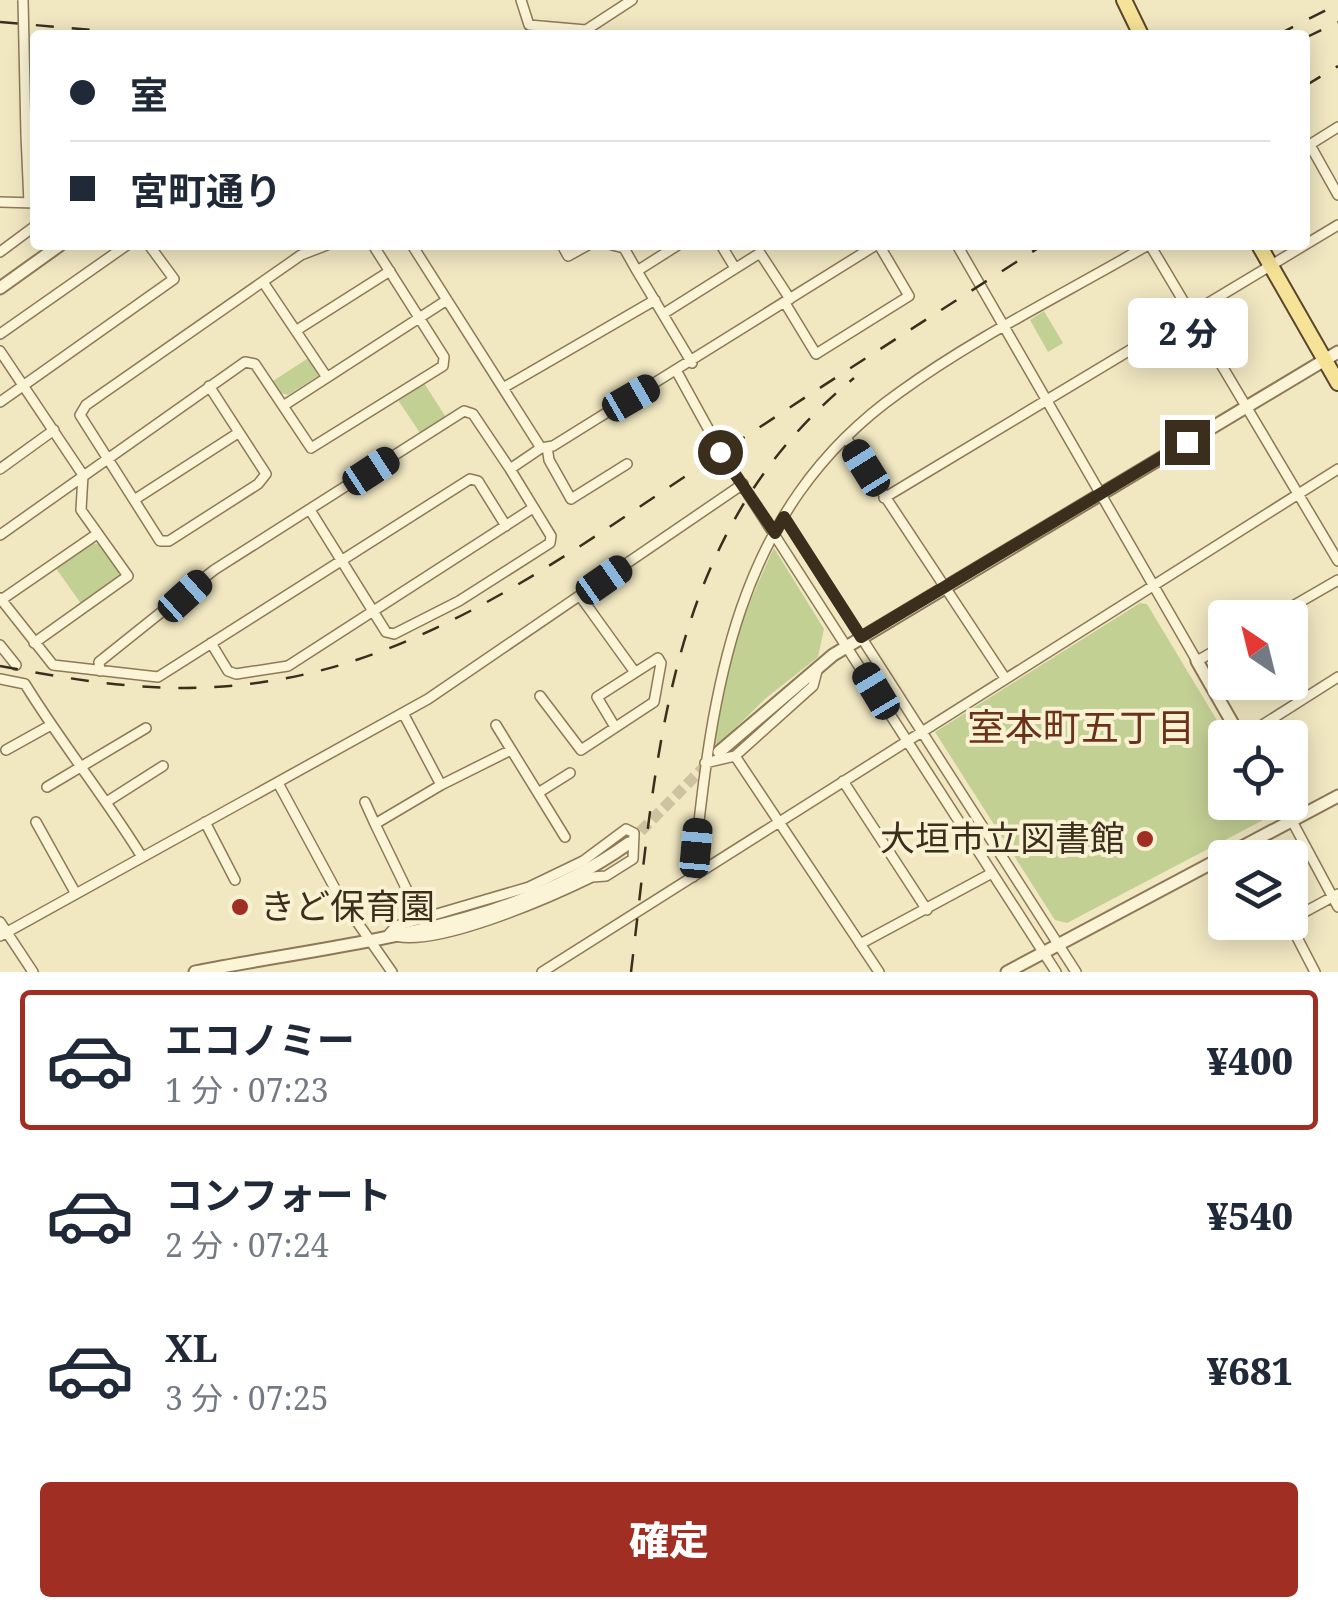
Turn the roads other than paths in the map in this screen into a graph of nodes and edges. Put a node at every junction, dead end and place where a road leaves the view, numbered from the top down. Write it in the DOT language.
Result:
graph roads {
  1 [pos="22,0"];
  2 [pos="522,0"];
  3 [pos="632,0"];
  4 [pos="1124,0"];
  5 [pos="1139,30"];
  6 [pos="1338,127"];
  7 [pos="1310,145"];
  8 [pos="1310,152"];
  9 [pos="30,180"];
  10 [pos="1338,196"];
  11 [pos="0,202"];
  12 [pos="30,203"];
  13 [pos="1338,225"];
  14 [pos="30,230"];
  15 [pos="1310,242"];
  16 [pos="53,250"];
  17 [pos="119,250"];
  18 [pos="153,250"];
  19 [pos="315,250"];
  20 [pos="377,250"];
  21 [pos="415,250"];
  22 [pos="625,250"];
  23 [pos="670,250"];
  24 [pos="724,250"];
  25 [pos="870,250"];
  26 [pos="881,250"];
  27 [pos="960,250"];
  28 [pos="1140,250"];
  29 [pos="1152,250"];
  30 [pos="1261,250"];
  31 [pos="1297,250"];
  32 [pos="0,252"];
  33 [pos="1270,266"];
  34 [pos="736,268"];
  35 [pos="390,271"];
  36 [pos="637,271"];
  37 [pos="263,282"];
  38 [pos="0,288"];
  39 [pos="447,300"];
  40 [pos="654,300"];
  41 [pos="787,301"];
  42 [pos="663,314"];
  43 [pos="1192,316"];
  44 [pos="419,318"];
  45 [pos="1006,328"];
  46 [pos="297,330"];
  47 [pos="0,334"];
  48 [pos="0,351"];
  49 [pos="1332,356"];
  50 [pos="692,363"];
  51 [pos="676,372"];
  52 [pos="326,376"];
  53 [pos="1338,383"];
  54 [pos="24,384"];
  55 [pos="209,386"];
  56 [pos="503,388"];
  57 [pos="1046,400"];
  58 [pos="0,402"];
  59 [pos="283,406"];
  60 [pos="1244,407"];
  61 [pos="54,430"];
  62 [pos="238,433"];
  63 [pos="847,439"];
  64 [pos="544,447"];
  65 [pos="108,459"];
  66 [pos="627,464"];
  67 [pos="0,469"];
  68 [pos="510,469"];
  69 [pos="1338,469"];
  70 [pos="84,475"];
  71 [pos="742,484"];
  72 [pos="1102,494"];
  73 [pos="1300,497"];
  74 [pos="884,498"];
  75 [pos="134,500"];
  76 [pos="533,508"];
  77 [pos="310,510"];
  78 [pos="784,517"];
  79 [pos="506,526"];
  80 [pos="775,533"];
  81 [pos="0,534"];
  82 [pos="96,534"];
  83 [pos="342,560"];
  84 [pos="1338,561"];
  85 [pos="1338,580"];
  86 [pos="1154,584"];
  87 [pos="945,588"];
  88 [pos="580,596"];
  89 [pos="1,599"];
  90 [pos="1303,600"];
  91 [pos="373,611"];
  92 [pos="861,637"];
  93 [pos="34,643"];
  94 [pos="210,644"];
  95 [pos="0,645"];
  96 [pos="848,646"];
  97 [pos="1208,655"];
  98 [pos="1196,662"];
  99 [pos="16,665"];
  100 [pos="818,666"];
  101 [pos="100,671"];
  102 [pos="634,671"];
  103 [pos="1338,677"];
  104 [pos="1005,678"];
  105 [pos="0,679"];
  106 [pos="540,696"];
  107 [pos="402,713"];
  108 [pos="1231,720"];
  109 [pos="1270,720"];
  110 [pos="50,725"];
  111 [pos="496,725"];
  112 [pos="146,728"];
  113 [pos="615,728"];
  114 [pos="923,731"];
  115 [pos="907,741"];
  116 [pos="6,750"];
  117 [pos="511,750"];
  118 [pos="719,752"];
  119 [pos="735,756"];
  120 [pos="705,763"];
  121 [pos="163,766"];
  122 [pos="82,769"];
  123 [pos="570,773"];
  124 [pos="844,781"];
  125 [pos="278,783"];
  126 [pos="442,785"];
  127 [pos="47,788"];
  128 [pos="538,793"];
  129 [pos="1338,796"];
  130 [pos="108,802"];
  131 [pos="365,802"];
  132 [pos="36,822"];
  133 [pos="206,822"];
  134 [pos="779,822"];
  135 [pos="1292,822"];
  136 [pos="375,824"];
  137 [pos="565,836"];
  138 [pos="1267,840"];
  139 [pos="629,843"];
  140 [pos="142,857"];
  141 [pos="1208,872"];
  142 [pos="992,874"];
  143 [pos="693,876"];
  144 [pos="235,880"];
  145 [pos="76,894"];
  146 [pos="1336,899"];
  147 [pos="927,910"];
  148 [pos="1308,912"];
  149 [pos="421,919"];
  150 [pos="0,922"];
  151 [pos="3,934"];
  152 [pos="390,934"];
  153 [pos="369,938"];
  154 [pos="1299,940"];
  155 [pos="860,944"];
  156 [pos="1058,944"];
  157 [pos="1044,952"];
  158 [pos="217,970"];
  159 [pos="33,972"];
  160 [pos="196,972"];
  161 [pos="392,972"];
  162 [pos="542,972"];
  163 [pos="879,972"];
  164 [pos="1007,972"];
  165 [pos="1056,972"];
  166 [pos="1076,972"];
  167 [pos="1315,972"];
  1 -- 9 [label="street, bridge"];
  2 -- 3 [label="street"];
  4 -- 5 [label="main road"];
  6 -- 7 [label="street"];
  8 -- 10 [label="street"];
  11 -- 12 [label="street"];
  13 -- 15 [label="street"];
  14 -- 32 [label="street"];
  16 -- 38 [label="street"];
  17 -- 47 [label="street"];
  18 -- 54 [label="street"];
  19 -- 37 [label="street"];
  20 -- 35 [label="street"];
  21 -- 39 [label="street"];
  22 -- 36 [label="street"];
  23 -- 36 [label="street"];
  24 -- 34 [label="street"];
  25 -- 41 [label="street"];
  26 -- 41 [label="street"];
  27 -- 45 [label="street"];
  28 -- 45 [label="street"];
  29 -- 43 [label="street"];
  30 -- 33 [label="main road"];
  31 -- 33 [label="street"];
  33 -- 43 [label="street"];
  33 -- 49 [label="main road"];
  34 -- 41 [label="street"];
  34 -- 42 [label="street"];
  35 -- 44 [label="street"];
  35 -- 46 [label="street"];
  36 -- 40 [label="street"];
  37 -- 46 [label="street"];
  37 -- 65 [label="street"];
  39 -- 44 [label="street"];
  39 -- 56 [label="street"];
  40 -- 42 [label="street"];
  40 -- 56 [label="street"];
  41 -- 50 [label="street"];
  42 -- 50 [label="street"];
  43 -- 57 [label="street"];
  43 -- 60 [label="street"];
  44 -- 52 [label="street"];
  44 -- 59 [label="street"];
  45 -- 57 [label="street"];
  45 -- 63 [label="street"];
  46 -- 52 [label="street"];
  48 -- 54 [label="street"];
  49 -- 53 [label="main road"];
  49 -- 60 [label="street"];
  50 -- 51 [label="street"];
  51 -- 64 [label="street"];
  51 -- 71 [label="street"];
  52 -- 59 [label="street"];
  54 -- 58 [label="street"];
  54 -- 61 [label="street"];
  55 -- 59 [label="street"];
  55 -- 62 [label="street"];
  55 -- 65 [label="street"];
  56 -- 64 [label="street"];
  57 -- 72 [label="street"];
  57 -- 74 [label="street"];
  60 -- 72 [label="street"];
  60 -- 73 [label="street"];
  61 -- 67 [label="street"];
  61 -- 70 [label="street"];
  62 -- 75 [label="street"];
  62 -- 75 [label="street"];
  63 -- 74 [label="street"];
  63 -- 78 [label="street"];
  64 -- 66 [label="street"];
  64 -- 68 [label="street"];
  65 -- 70 [label="street"];
  65 -- 75 [label="street"];
  68 -- 76 [label="street"];
  68 -- 77 [label="street"];
  69 -- 73 [label="street"];
  70 -- 81 [label="street"];
  70 -- 82 [label="street"];
  71 -- 80 [label="street"];
  71 -- 88 [label="street"];
  72 -- 86 [label="street"];
  72 -- 87 [label="street"];
  73 -- 84 [label="street"];
  73 -- 86 [label="street"];
  74 -- 87 [label="street"];
  76 -- 79 [label="street"];
  76 -- 91 [label="street"];
  77 -- 83 [label="street"];
  77 -- 101 [label="street"];
  78 -- 80 [label="street"];
  78 -- 92 [label="street"];
  79 -- 83 [label="street"];
  79 -- 91 [label="street"];
  80 -- 96 [label="street"];
  80 -- 120 [label="street"];
  82 -- 89 [label="street"];
  82 -- 93 [label="street"];
  83 -- 91 [label="street"];
  83 -- 94 [label="street"];
  85 -- 90 [label="street"];
  86 -- 98 [label="street"];
  86 -- 104 [label="street"];
  87 -- 92 [label="street"];
  87 -- 104 [label="street"];
  88 -- 102 [label="street"];
  88 -- 107 [label="street"];
  89 -- 93 [label="street"];
  91 -- 94 [label="street"];
  92 -- 96 [label="street"];
  92 -- 114 [label="street"];
  93 -- 101 [label="street"];
  94 -- 101 [label="street"];
  95 -- 99 [label="street"];
  96 -- 100 [label="street"];
  96 -- 115 [label="street"];
  97 -- 98 [label="street"];
  98 -- 108 [label="street"];
  100 -- 118 [label="street"];
  100 -- 119 [label="street"];
  102 -- 113 [label="street"];
  102 -- 113 [label="street"];
  103 -- 109 [label="street"];
  104 -- 114 [label="street"];
  105 -- 110 [label="street"];
  106 -- 113 [label="street"];
  107 -- 125 [label="street"];
  107 -- 126 [label="street"];
  110 -- 116 [label="street"];
  110 -- 122 [label="street"];
  111 -- 117 [label="street"];
  112 -- 122 [label="street"];
  114 -- 115 [label="street"];
  114 -- 156 [label="street"];
  115 -- 124 [label="street"];
  115 -- 142 [label="street"];
  117 -- 126 [label="street"];
  117 -- 128 [label="street"];
  119 -- 120 [label="street"];
  119 -- 134 [label="street"];
  120 -- 143 [label="street"];
  121 -- 130 [label="street"];
  122 -- 127 [label="street"];
  122 -- 130 [label="street"];
  123 -- 128 [label="street"];
  124 -- 134 [label="street"];
  124 -- 147 [label="street"];
  125 -- 133 [label="street"];
  125 -- 153 [label="street"];
  126 -- 136 [label="street"];
  128 -- 137 [label="street"];
  129 -- 135 [label="street"];
  130 -- 140 [label="street"];
  131 -- 136 [label="street"];
  132 -- 145 [label="street"];
  133 -- 140 [label="street"];
  133 -- 144 [label="street"];
  134 -- 143 [label="street"];
  134 -- 155 [label="street"];
  135 -- 138 [label="street"];
  135 -- 146 [label="street"];
  136 -- 149 [label="street"];
  139 -- 152 [label="street"];
  140 -- 145 [label="street"];
  141 -- 156 [label="street"];
  142 -- 147 [label="street"];
  142 -- 157 [label="street"];
  143 -- 162 [label="street"];
  145 -- 151 [label="street"];
  146 -- 148 [label="street"];
  147 -- 155 [label="street"];
  149 -- 152 [label="street"];
  149 -- 152 [label="street"];
  150 -- 151 [label="street"];
  151 -- 159 [label="street"];
  152 -- 153 [label="street"];
  153 -- 158 [label="street"];
  153 -- 161 [label="street"];
  154 -- 167 [label="street"];
  155 -- 163 [label="street"];
  156 -- 157 [label="street"];
  156 -- 166 [label="street"];
  157 -- 164 [label="street"];
  157 -- 165 [label="street"];
  158 -- 160 [label="street"];
}
